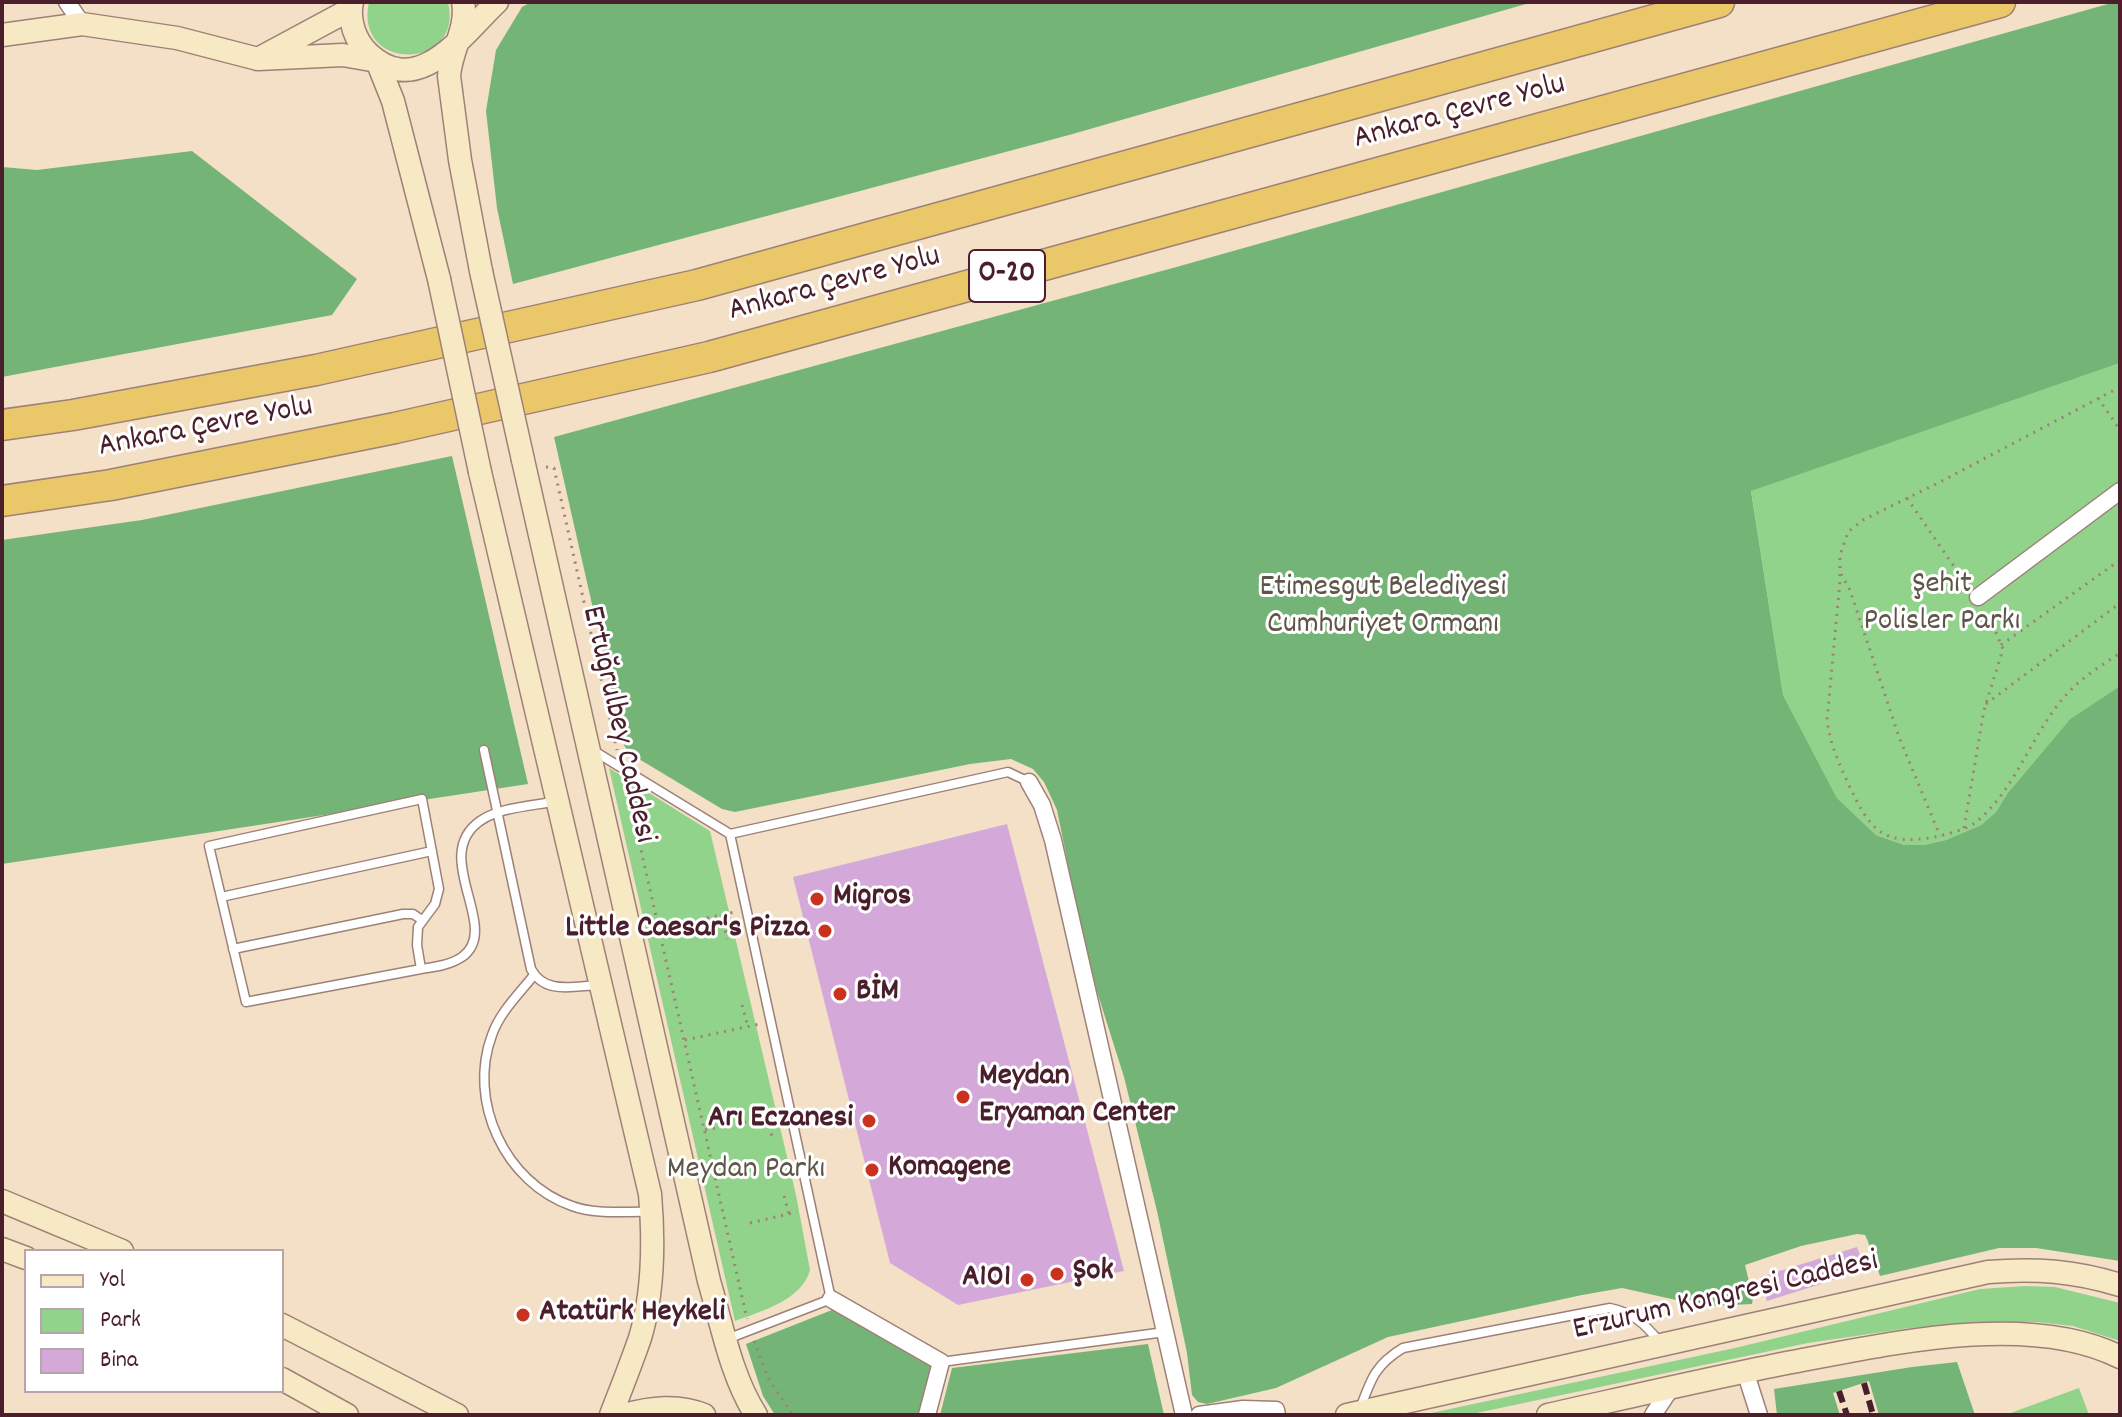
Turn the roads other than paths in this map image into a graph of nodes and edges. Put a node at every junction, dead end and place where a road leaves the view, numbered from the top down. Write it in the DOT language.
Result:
graph roads {
  1 [pos="67,2"];
  2 [pos="463,2"];
  3 [pos="497,2"];
  4 [pos="1719,2"];
  5 [pos="2000,2"];
  6 [pos="348,4"];
  7 [pos="82,24"];
  8 [pos="2,35"];
  9 [pos="456,43"];
  10 [pos="258,59"];
  11 [pos="377,61"];
  12 [pos="2,425"];
  13 [pos="2120,491"];
  14 [pos="2,501"];
  15 [pos="1978,597"];
  16 [pos="589,748"];
  17 [pos="484,750"];
  18 [pos="1029,782"];
  19 [pos="558,801"];
  20 [pos="499,813"];
  21 [pos="730,834"];
  22 [pos="432,851"];
  23 [pos="221,897"];
  24 [pos="422,920"];
  25 [pos="233,949"];
  26 [pos="421,969"];
  27 [pos="534,975"];
  28 [pos="601,984"];
  29 [pos="2,1201"];
  30 [pos="651,1212"];
  31 [pos="2,1249"];
  32 [pos="117,1249"];
  33 [pos="24,1257"];
  34 [pos="2120,1285"];
  35 [pos="831,1299"];
  36 [pos="284,1326"];
  37 [pos="1166,1332"];
  38 [pos="726,1340"];
  39 [pos="1662,1345"];
  40 [pos="2120,1357"];
  41 [pos="941,1362"];
  42 [pos="1745,1371"];
  43 [pos="284,1380"];
  44 [pos="1671,1388"];
  45 [pos="1576,1412"];
  46 [pos="1353,1414"];
  47 [pos="347,1415"];
  48 [pos="457,1415"];
  49 [pos="611,1415"];
  50 [pos="624,1415"];
  51 [pos="704,1415"];
  52 [pos="756,1415"];
  53 [pos="927,1415"];
  54 [pos="1184,1415"];
  55 [pos="1199,1415"];
  56 [pos="1277,1415"];
  57 [pos="1548,1415"];
  58 [pos="1653,1415"];
  59 [pos="1759,1415"];
  1 -- 7 [label="street"];
  2 -- 9 [label="main road, Ertuğrulbey Caddesi"];
  3 -- 9 [label="main road"];
  4 -- 12 [label="highway, Ankara Çevre Yolu / O-20"];
  5 -- 14 [label="highway, Ankara Çevre Yolu / O-20"];
  6 -- 10 [label="main road"];
  6 -- 11 [label="main road"];
  7 -- 8 [label="main road"];
  7 -- 10 [label="main road"];
  9 -- 11 [label="main road"];
  9 -- 16 [label="main road, Ertuğrulbey Caddesi, bridge"];
  10 -- 11 [label="main road"];
  11 -- 19 [label="main road, bridge"];
  13 -- 15 [label="street"];
  16 -- 21 [label="lane"];
  16 -- 38 [label="main road, Ertuğrulbey Caddesi"];
  17 -- 20 [label="lane"];
  18 -- 21 [label="lane"];
  18 -- 37 [label="street"];
  19 -- 20 [label="lane"];
  19 -- 28 [label="main road"];
  20 -- 26 [label="lane"];
  20 -- 27 [label="lane"];
  21 -- 35 [label="lane"];
  22 -- 23 [label="lane"];
  22 -- 23 [label="lane"];
  22 -- 24 [label="lane"];
  23 -- 25 [label="lane"];
  24 -- 25 [label="lane"];
  24 -- 26 [label="lane"];
  25 -- 26 [label="lane"];
  27 -- 28 [label="lane"];
  27 -- 30 [label="lane"];
  28 -- 30 [label="main road"];
  29 -- 32 [label="main road"];
  30 -- 49 [label="main road"];
  31 -- 33 [label="main road"];
  34 -- 39 [label="main road, Erzurum Kongresi Caddesi"];
  35 -- 38 [label="lane"];
  35 -- 41 [label="street"];
  36 -- 48 [label="main road"];
  37 -- 41 [label="lane"];
  37 -- 54 [label="street"];
  38 -- 52 [label="main road, Ertuğrulbey Caddesi"];
  39 -- 46 [label="main road, Erzurum Kongresi Caddesi"];
  39 -- 46 [label="lane"];
  40 -- 42 [label="main road"];
  41 -- 53 [label="street"];
  42 -- 44 [label="main road"];
  42 -- 59 [label="street"];
  43 -- 47 [label="main road"];
  44 -- 45 [label="main road"];
  44 -- 58 [label="street"];
  45 -- 57 [label="main road"];
  50 -- 51 [label="main road"];
  55 -- 56 [label="street"];
}
